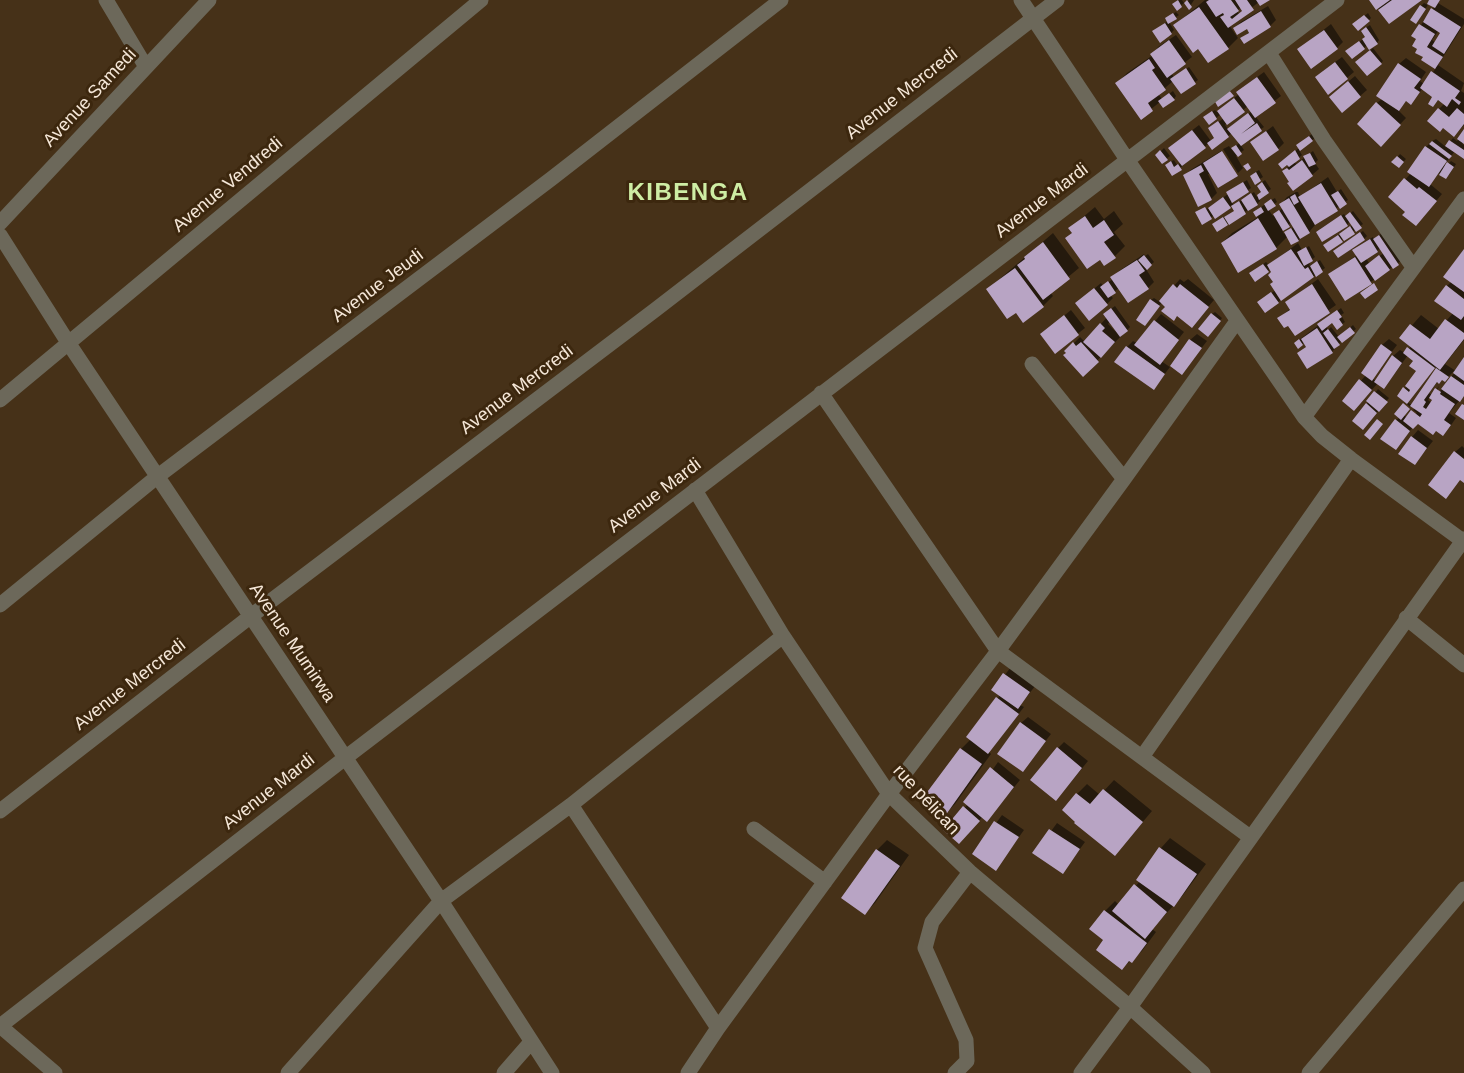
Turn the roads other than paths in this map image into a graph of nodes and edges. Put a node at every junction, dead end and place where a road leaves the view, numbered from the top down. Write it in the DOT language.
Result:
graph roads {
  1 [pos="106,0"];
  2 [pos="209,0"];
  3 [pos="481,0"];
  4 [pos="781,0"];
  5 [pos="1021,0"];
  6 [pos="1057,0"];
  7 [pos="1337,0"];
  8 [pos="1033,18"];
  9 [pos="1269,53"];
  10 [pos="146,68"];
  11 [pos="1128,161"];
  12 [pos="1464,199"];
  13 [pos="0,223"];
  14 [pos="0,236"];
  15 [pos="1413,267"];
  16 [pos="1237,321"];
  17 [pos="69,344"];
  18 [pos="1032,364"];
  19 [pos="821,393"];
  20 [pos="0,400"];
  21 [pos="1304,417"];
  22 [pos="1351,459"];
  23 [pos="158,476"];
  24 [pos="1124,479"];
  25 [pos="695,490"];
  26 [pos="1463,540"];
  27 [pos="0,605"];
  28 [pos="251,616"];
  29 [pos="1406,618"];
  30 [pos="783,636"];
  31 [pos="998,651"];
  32 [pos="1464,665"];
  33 [pos="1142,757"];
  34 [pos="345,758"];
  35 [pos="889,794"];
  36 [pos="571,805"];
  37 [pos="0,811"];
  38 [pos="754,829"];
  39 [pos="1250,837"];
  40 [pos="970,872"];
  41 [pos="825,882"];
  42 [pos="1464,889"];
  43 [pos="441,901"];
  44 [pos="1130,1007"];
  45 [pos="0,1026"];
  46 [pos="718,1028"];
  47 [pos="531,1042"];
  48 [pos="55,1073"];
  49 [pos="288,1073"];
  50 [pos="504,1073"];
  51 [pos="552,1073"];
  52 [pos="688,1073"];
  53 [pos="954,1073"];
  54 [pos="1081,1073"];
  55 [pos="1203,1073"];
  56 [pos="1309,1073"];
  1 -- 10 [label="street"];
  2 -- 10 [label="street, Avenue Samedi"];
  3 -- 17 [label="street, Avenue Vendredi"];
  4 -- 23 [label="street, Avenue Jeudi"];
  5 -- 8 [label="street"];
  6 -- 8 [label="street, Avenue Mercredi"];
  7 -- 9 [label="street, Avenue Mardi"];
  8 -- 11 [label="street"];
  8 -- 28 [label="street, Avenue Mercredi"];
  9 -- 11 [label="street, Avenue Mardi"];
  9 -- 15 [label="street"];
  10 -- 13 [label="street, Avenue Samedi"];
  11 -- 16 [label="street"];
  11 -- 19 [label="street, Avenue Mardi"];
  12 -- 15 [label="street"];
  14 -- 17 [label="street, Avenue Mumirwa"];
  15 -- 21 [label="street"];
  16 -- 21 [label="street"];
  16 -- 24 [label="street"];
  17 -- 20 [label="street, Avenue Vendredi"];
  17 -- 23 [label="street, Avenue Mumirwa"];
  18 -- 24 [label="street"];
  19 -- 25 [label="street, Avenue Mardi"];
  19 -- 31 [label="street"];
  21 -- 22 [label="street"];
  22 -- 26 [label="street"];
  22 -- 33 [label="street"];
  23 -- 27 [label="street, Avenue Jeudi"];
  23 -- 28 [label="street, Avenue Mumirwa"];
  24 -- 31 [label="street"];
  25 -- 30 [label="street, rue pélican"];
  25 -- 34 [label="street, Avenue Mardi"];
  26 -- 29 [label="street"];
  28 -- 34 [label="street, Avenue Mumirwa"];
  28 -- 37 [label="street, Avenue Mercredi"];
  29 -- 32 [label="street"];
  29 -- 39 [label="street"];
  30 -- 35 [label="street, rue pélican"];
  30 -- 36 [label="street"];
  31 -- 33 [label="street"];
  31 -- 35 [label="street"];
  33 -- 39 [label="street"];
  34 -- 43 [label="street, Avenue Mumirwa"];
  34 -- 45 [label="street, Avenue Mardi"];
  35 -- 40 [label="street, rue pélican"];
  35 -- 41 [label="street"];
  36 -- 43 [label="street"];
  36 -- 46 [label="street"];
  38 -- 41 [label="street"];
  39 -- 44 [label="street"];
  40 -- 44 [label="street, rue pélican"];
  40 -- 53 [label="street"];
  41 -- 46 [label="street"];
  42 -- 56 [label="street"];
  43 -- 47 [label="street, Avenue Mumirwa"];
  43 -- 49 [label="street"];
  44 -- 54 [label="street"];
  44 -- 55 [label="street, rue pélican"];
  45 -- 48 [label="street"];
  46 -- 52 [label="street"];
  47 -- 50 [label="street"];
  47 -- 51 [label="street, Avenue Mumirwa"];
}
